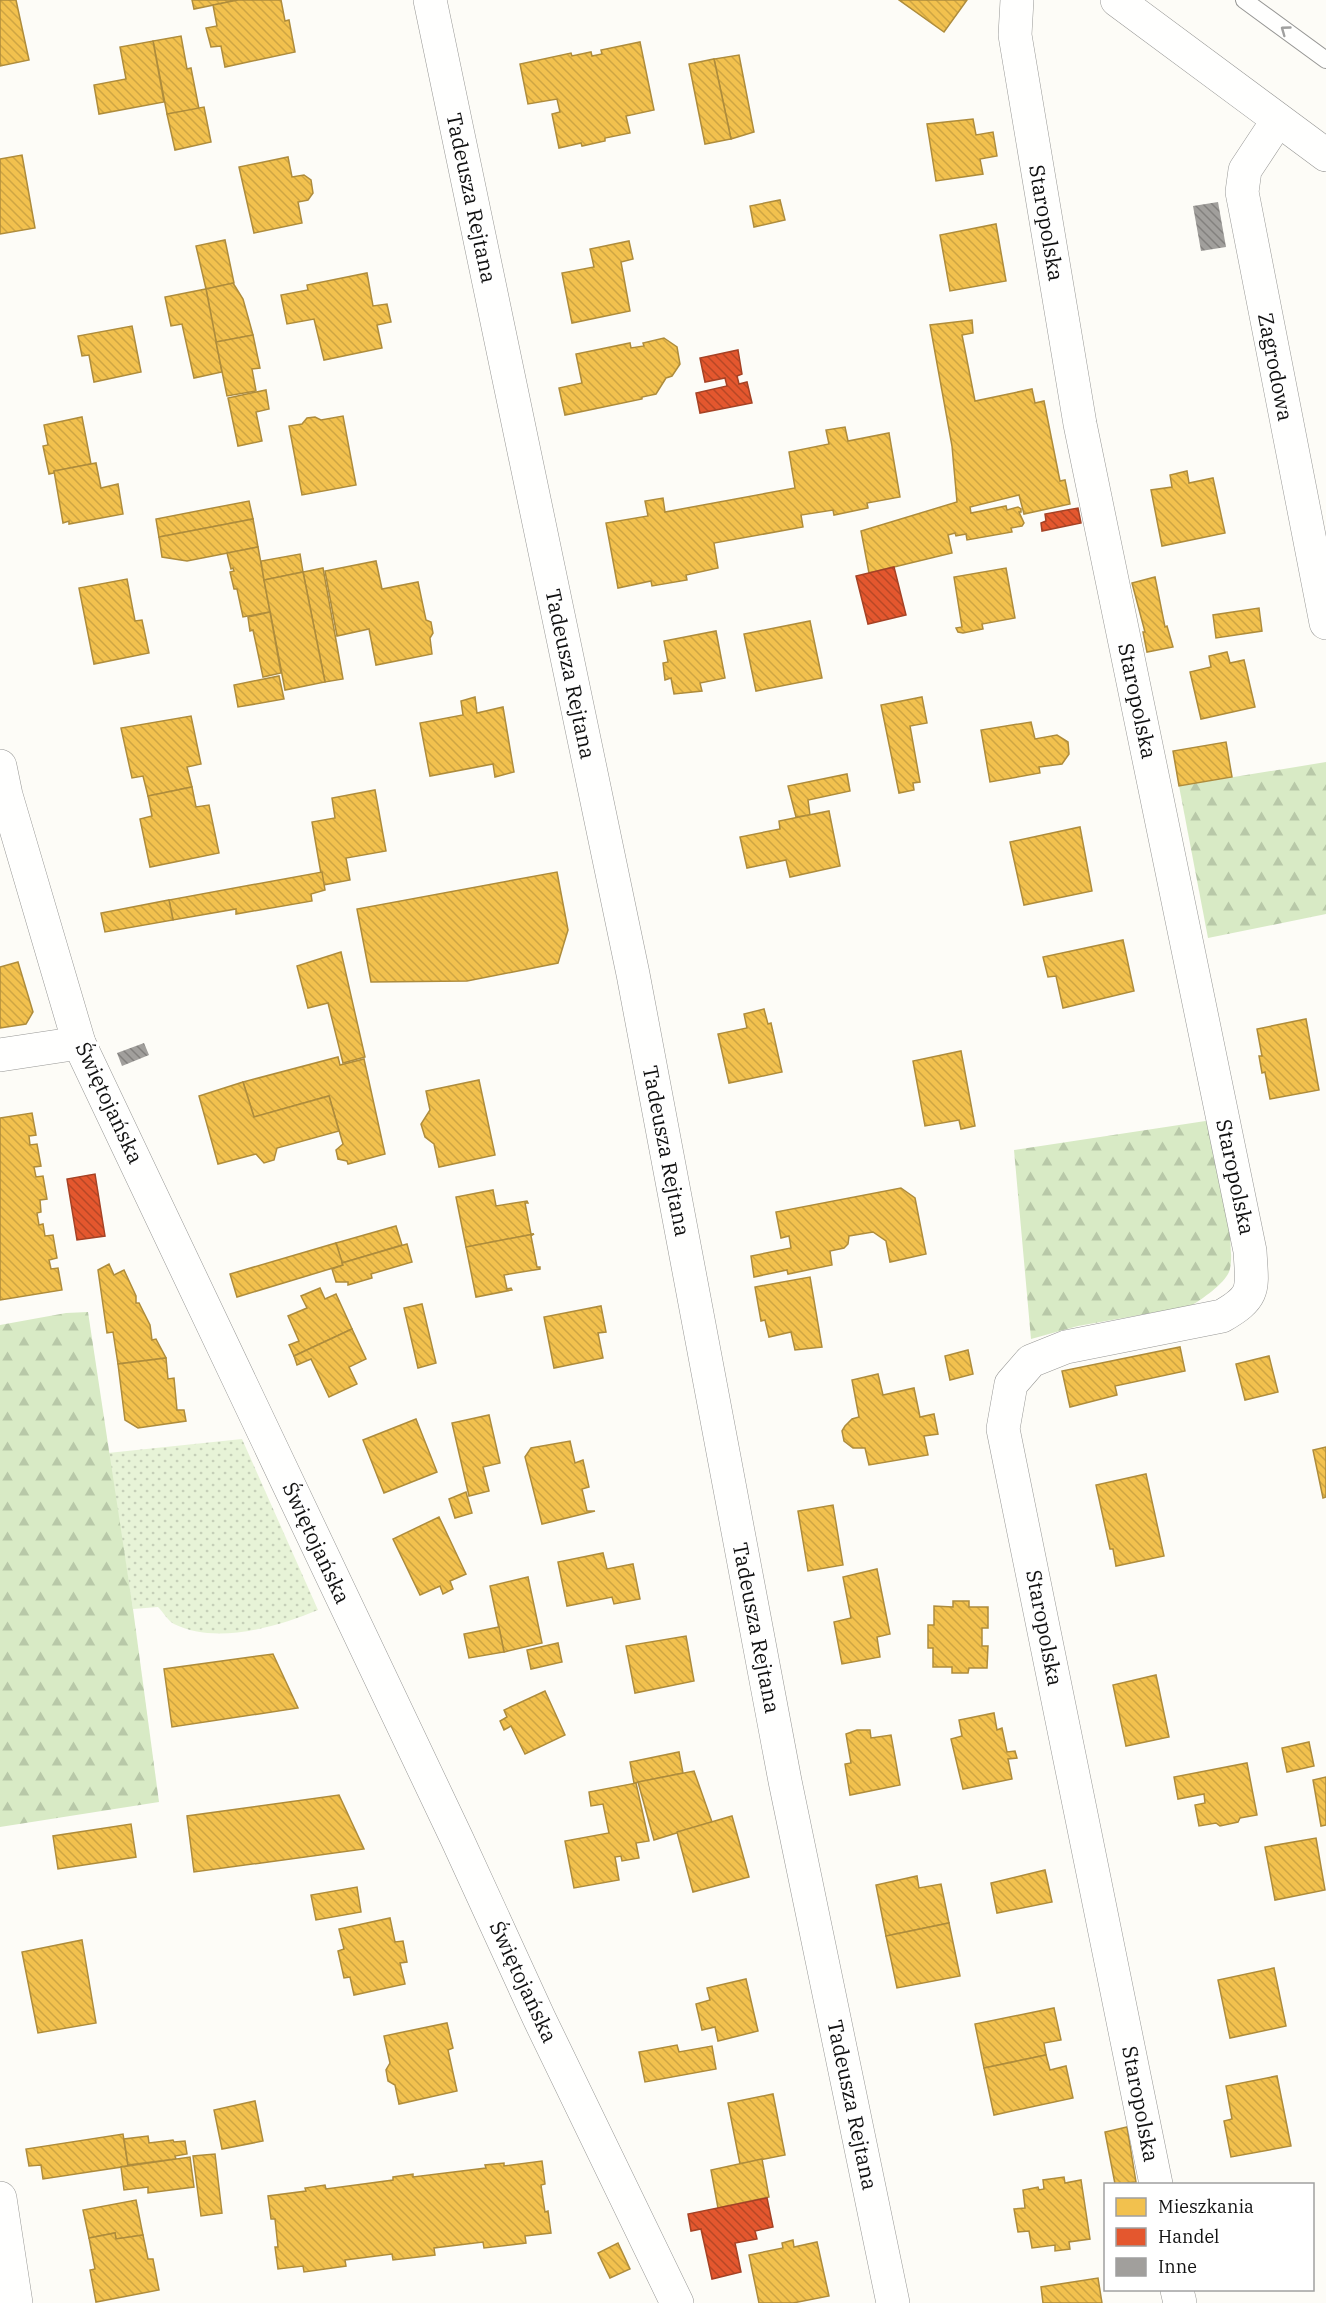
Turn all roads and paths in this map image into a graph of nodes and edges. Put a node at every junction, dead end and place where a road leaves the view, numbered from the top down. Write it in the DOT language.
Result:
graph roads {
  1 [pos="430,0"];
  2 [pos="1017,0"];
  3 [pos="1117,0"];
  4 [pos="1244,0"];
  5 [pos="1326,60"];
  6 [pos="1278,120"];
  7 [pos="1326,155"];
  8 [pos="1326,623"];
  9 [pos="0,766"];
  10 [pos="79,1042"];
  11 [pos="0,1055"];
  12 [pos="1156,2183"];
  13 [pos="0,2198"];
  14 [pos="16,2303"];
  15 [pos="677,2303"];
  16 [pos="893,2303"];
  1 -- 16 [label="street, Tadeusza Rejtana"];
  2 -- 12 [label="street, Staropolska"];
  3 -- 6 [label="street"];
  5 -- 4 [label="lane, one-way"];
  6 -- 7 [label="street"];
  6 -- 8 [label="street, Zagrodowa"];
  9 -- 10 [label="street, Świętojańska"];
  10 -- 11 [label="street"];
  10 -- 15 [label="street, Świętojańska"];
  13 -- 14 [label="street"];
}
